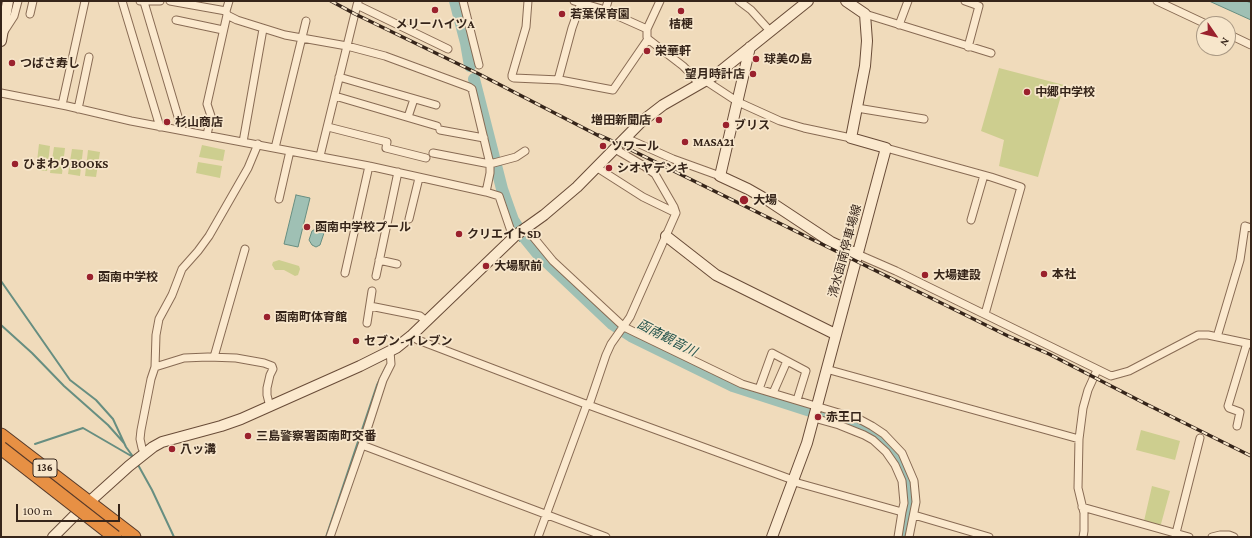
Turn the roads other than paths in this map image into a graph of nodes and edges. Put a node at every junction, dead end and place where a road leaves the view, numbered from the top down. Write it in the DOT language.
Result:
graph roads {
  1 [pos="8,1"];
  2 [pos="18,1"];
  3 [pos="33,1"];
  4 [pos="85,1"];
  5 [pos="122,1"];
  6 [pos="142,1"];
  7 [pos="160,1"];
  8 [pos="170,1"];
  9 [pos="229,1"];
  10 [pos="462,1"];
  11 [pos="528,1"];
  12 [pos="608,1"];
  13 [pos="660,1"];
  14 [pos="739,1"];
  15 [pos="808,1"];
  16 [pos="846,1"];
  17 [pos="908,1"];
  18 [pos="965,1"];
  19 [pos="1156,1"];
  20 [pos="578,2"];
  21 [pos="358,3"];
  22 [pos="605,11"];
  23 [pos="226,13"];
  24 [pos="30,14"];
  25 [pos="865,14"];
  26 [pos="1196,19"];
  27 [pos="176,20"];
  28 [pos="306,21"];
  29 [pos="899,25"];
  30 [pos="264,29"];
  31 [pos="647,29"];
  32 [pos="223,30"];
  33 [pos="770,31"];
  34 [pos="1,35"];
  35 [pos="302,38"];
  36 [pos="1236,38"];
  37 [pos="648,39"];
  38 [pos="1251,45"];
  39 [pos="347,46"];
  40 [pos="750,47"];
  41 [pos="968,47"];
  42 [pos="448,49"];
  43 [pos="992,53"];
  44 [pos="89,57"];
  45 [pos="479,65"];
  46 [pos="339,77"];
  47 [pos="558,80"];
  48 [pos="702,82"];
  49 [pos="1,93"];
  50 [pos="335,96"];
  51 [pos="414,99"];
  52 [pos="738,102"];
  53 [pos="62,105"];
  54 [pos="436,105"];
  55 [pos="857,108"];
  56 [pos="78,109"];
  57 [pos="408,118"];
  58 [pos="924,119"];
  59 [pos="160,127"];
  60 [pos="328,127"];
  61 [pos="182,130"];
  62 [pos="207,135"];
  63 [pos="484,138"];
  64 [pos="626,138"];
  65 [pos="851,138"];
  66 [pos="243,142"];
  67 [pos="258,144"];
  68 [pos="275,148"];
  69 [pos="886,148"];
  70 [pos="615,149"];
  71 [pos="290,151"];
  72 [pos="525,152"];
  73 [pos="433,153"];
  74 [pos="320,156"];
  75 [pos="426,158"];
  76 [pos="492,164"];
  77 [pos="369,166"];
  78 [pos="596,167"];
  79 [pos="398,172"];
  80 [pos="984,175"];
  81 [pos="720,176"];
  82 [pos="419,178"];
  83 [pos="486,192"];
  84 [pos="279,198"];
  85 [pos="676,213"];
  86 [pos="409,219"];
  87 [pos="971,220"];
  88 [pos="525,228"];
  89 [pos="1251,228"];
  90 [pos="514,236"];
  91 [pos="666,236"];
  92 [pos="245,249"];
  93 [pos="857,254"];
  94 [pos="379,260"];
  95 [pos="397,264"];
  96 [pos="345,273"];
  97 [pos="376,276"];
  98 [pos="372,291"];
  99 [pos="370,306"];
  100 [pos="986,314"];
  101 [pos="426,321"];
  102 [pos="367,323"];
  103 [pos="624,327"];
  104 [pos="835,334"];
  105 [pos="411,336"];
  106 [pos="1218,337"];
  107 [pos="1249,344"];
  108 [pos="390,351"];
  109 [pos="214,357"];
  110 [pos="787,361"];
  111 [pos="155,366"];
  112 [pos="826,369"];
  113 [pos="1097,370"];
  114 [pos="759,389"];
  115 [pos="773,393"];
  116 [pos="797,400"];
  117 [pos="588,405"];
  118 [pos="270,406"];
  119 [pos="816,412"];
  120 [pos="1237,426"];
  121 [pos="866,430"];
  122 [pos="1,434"];
  123 [pos="1200,438"];
  124 [pos="1079,439"];
  125 [pos="362,445"];
  126 [pos="1,448"];
  127 [pos="1,453"];
  128 [pos="142,456"];
  129 [pos="793,480"];
  130 [pos="89,502"];
  131 [pos="1082,507"];
  132 [pos="78,512"];
  133 [pos="902,512"];
  134 [pos="546,515"];
  135 [pos="914,515"];
  136 [pos="1176,533"];
  137 [pos="904,534"];
  138 [pos="54,537"];
  139 [pos="110,537"];
  140 [pos="115,537"];
  141 [pos="134,537"];
  142 [pos="330,537"];
  143 [pos="538,537"];
  144 [pos="606,537"];
  145 [pos="772,537"];
  146 [pos="989,537"];
  147 [pos="1083,537"];
  148 [pos="1189,537"];
  149 [pos="1212,537"];
  150 [pos="1234,537"];
  1 -- 34 [label="street"];
  2 -- 34 [label="street"];
  3 -- 24 [label="street"];
  4 -- 53 [label="street"];
  5 -- 59 [label="street"];
  6 -- 7 [label="street"];
  6 -- 61 [label="street"];
  8 -- 23 [label="street"];
  9 -- 23 [label="street"];
  10 -- 45 [label="street"];
  11 -- 47 [label="street"];
  12 -- 22 [label="street"];
  13 -- 31 [label="street"];
  14 -- 33 [label="street"];
  15 -- 33 [label="street"];
  16 -- 25 [label="street"];
  17 -- 29 [label="street"];
  18 -- 41 [label="street"];
  19 -- 26 [label="street"];
  20 -- 22 [label="street"];
  20 -- 47 [label="street"];
  21 -- 39 [label="street"];
  21 -- 42 [label="street"];
  22 -- 31 [label="street"];
  23 -- 30 [label="street"];
  23 -- 32 [label="street"];
  25 -- 29 [label="street"];
  25 -- 55 [label="street"];
  27 -- 32 [label="street"];
  28 -- 35 [label="street"];
  29 -- 41 [label="street"];
  30 -- 35 [label="street"];
  30 -- 66 [label="street"];
  31 -- 37 [label="street"];
  32 -- 62 [label="street"];
  33 -- 40 [label="street"];
  35 -- 39 [label="street"];
  35 -- 68 [label="street"];
  36 -- 38 [label="street"];
  37 -- 47 [label="street"];
  37 -- 48 [label="street"];
  39 -- 46 [label="street"];
  39 -- 63 [label="street"];
  40 -- 48 [label="street"];
  40 -- 52 [label="street"];
  41 -- 43 [label="street"];
  44 -- 56 [label="street"];
  46 -- 50 [label="street"];
  46 -- 51 [label="street"];
  48 -- 52 [label="street"];
  48 -- 64 [label="street"];
  49 -- 53 [label="street"];
  50 -- 57 [label="street"];
  50 -- 60 [label="street"];
  51 -- 54 [label="street"];
  51 -- 57 [label="street"];
  52 -- 65 [label="street"];
  52 -- 81 [label="street"];
  53 -- 56 [label="street"];
  55 -- 58 [label="street"];
  55 -- 65 [label="street"];
  56 -- 59 [label="street"];
  57 -- 63 [label="street"];
  59 -- 61 [label="street"];
  60 -- 74 [label="street"];
  60 -- 75 [label="street"];
  61 -- 62 [label="street"];
  62 -- 66 [label="street"];
  63 -- 76 [label="street"];
  64 -- 70 [label="street"];
  64 -- 81 [label="street"];
  65 -- 69 [label="street"];
  66 -- 67 [label="street"];
  67 -- 68 [label="street"];
  67 -- 111 [label="street"];
  68 -- 71 [label="street"];
  69 -- 80 [label="street"];
  69 -- 93 [label="street, 清水函南停車場線"];
  70 -- 78 [label="street"];
  70 -- 85 [label="street"];
  71 -- 74 [label="street"];
  71 -- 84 [label="street"];
  72 -- 76 [label="street"];
  73 -- 76 [label="street"];
  74 -- 77 [label="street"];
  76 -- 83 [label="street"];
  77 -- 79 [label="street"];
  77 -- 96 [label="street"];
  78 -- 85 [label="street"];
  78 -- 88 [label="street"];
  79 -- 82 [label="street"];
  79 -- 94 [label="street"];
  80 -- 87 [label="street"];
  80 -- 100 [label="street"];
  81 -- 93 [label="street"];
  82 -- 83 [label="street"];
  82 -- 86 [label="street"];
  83 -- 90 [label="street"];
  85 -- 91 [label="street"];
  88 -- 90 [label="street"];
  88 -- 103 [label="street"];
  89 -- 106 [label="street"];
  90 -- 101 [label="street"];
  91 -- 103 [label="street"];
  91 -- 104 [label="street"];
  92 -- 109 [label="street"];
  93 -- 100 [label="street"];
  93 -- 104 [label="street, 清水函南停車場線"];
  94 -- 95 [label="street"];
  94 -- 97 [label="street"];
  98 -- 99 [label="street"];
  99 -- 101 [label="street"];
  99 -- 102 [label="street"];
  100 -- 113 [label="street"];
  101 -- 105 [label="street"];
  103 -- 114 [label="street"];
  103 -- 117 [label="street"];
  104 -- 112 [label="street, 清水函南停車場線"];
  105 -- 108 [label="street"];
  105 -- 117 [label="street"];
  106 -- 107 [label="street"];
  106 -- 113 [label="street"];
  107 -- 120 [label="street"];
  108 -- 118 [label="street"];
  108 -- 125 [label="street"];
  109 -- 111 [label="street"];
  109 -- 118 [label="street"];
  110 -- 114 [label="street"];
  110 -- 115 [label="street"];
  110 -- 116 [label="street"];
  111 -- 128 [label="street"];
  112 -- 119 [label="street, 清水函南停車場線"];
  112 -- 124 [label="street"];
  113 -- 124 [label="street"];
  114 -- 115 [label="street"];
  115 -- 116 [label="street"];
  116 -- 119 [label="street"];
  117 -- 129 [label="street"];
  117 -- 134 [label="street"];
  118 -- 128 [label="street"];
  119 -- 121 [label="street"];
  119 -- 121 [label="street"];
  119 -- 129 [label="street, 清水函南停車場線"];
  121 -- 133 [label="street"];
  121 -- 135 [label="street"];
  122 -- 130 [label="highway, 136"];
  123 -- 136 [label="street"];
  124 -- 131 [label="street"];
  125 -- 134 [label="street"];
  125 -- 142 [label="street"];
  126 -- 140 [label="highway, bridge"];
  127 -- 132 [label="highway, 136"];
  128 -- 130 [label="street"];
  129 -- 133 [label="street"];
  129 -- 145 [label="street, 清水函南停車場線"];
  130 -- 132 [label="street"];
  130 -- 141 [label="highway, 136"];
  131 -- 136 [label="street"];
  131 -- 147 [label="street"];
  132 -- 138 [label="street"];
  132 -- 139 [label="highway, 136"];
  133 -- 137 [label="street"];
  134 -- 143 [label="street"];
  134 -- 144 [label="street"];
  135 -- 137 [label="street"];
  135 -- 146 [label="street"];
  136 -- 148 [label="street"];
  149 -- 150 [label="street"];
}
